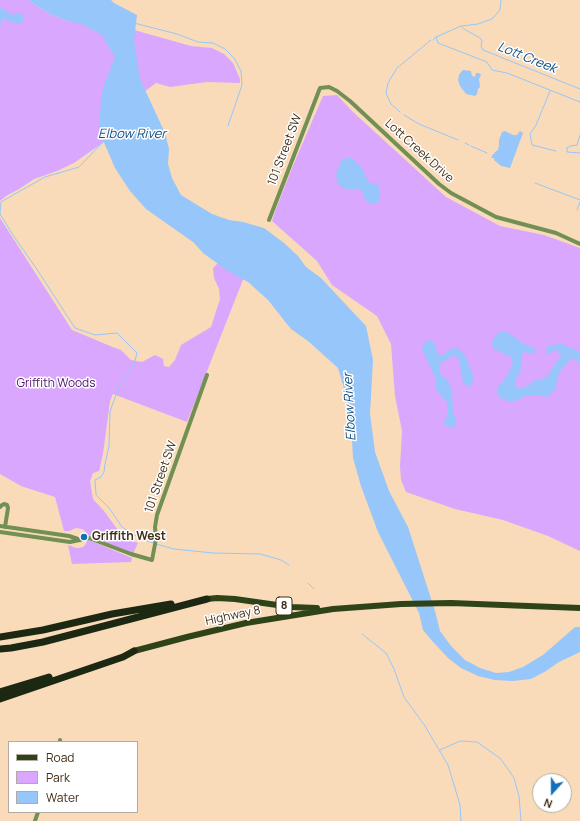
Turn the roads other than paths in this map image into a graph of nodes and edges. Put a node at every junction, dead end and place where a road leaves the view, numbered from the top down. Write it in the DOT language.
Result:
graph roads {
  1 [pos="320,88"];
  2 [pos="269,220"];
  3 [pos="580,244"];
  4 [pos="207,374"];
  5 [pos="0,507"];
  6 [pos="0,526"];
  7 [pos="5,526"];
  8 [pos="0,531"];
  9 [pos="78,539"];
  10 [pos="206,599"];
  11 [pos="362,607"];
  12 [pos="580,608"];
  13 [pos="0,637"];
  14 [pos="0,649"];
  15 [pos="134,651"];
  16 [pos="0,692"];
  17 [pos="0,699"];
  1 -- 2 [label="street, 101 Street SW"];
  1 -- 3 [label="street, Lott Creek Drive"];
  4 -- 9 [label="street, 101 Street SW"];
  5 -- 7 [label="street"];
  6 -- 7 [label="street"];
  7 -- 8 [label="street"];
  7 -- 9 [label="street"];
  8 -- 9 [label="street"];
  10 -- 11 [label="main road, Highway 8 / 8"];
  10 -- 13 [label="highway"];
  10 -- 14 [label="highway"];
  11 -- 12 [label="main road, Highway 8 / 8"];
  11 -- 15 [label="main road, Highway 8 / 8"];
  15 -- 16 [label="highway"];
  15 -- 17 [label="highway"];
}
